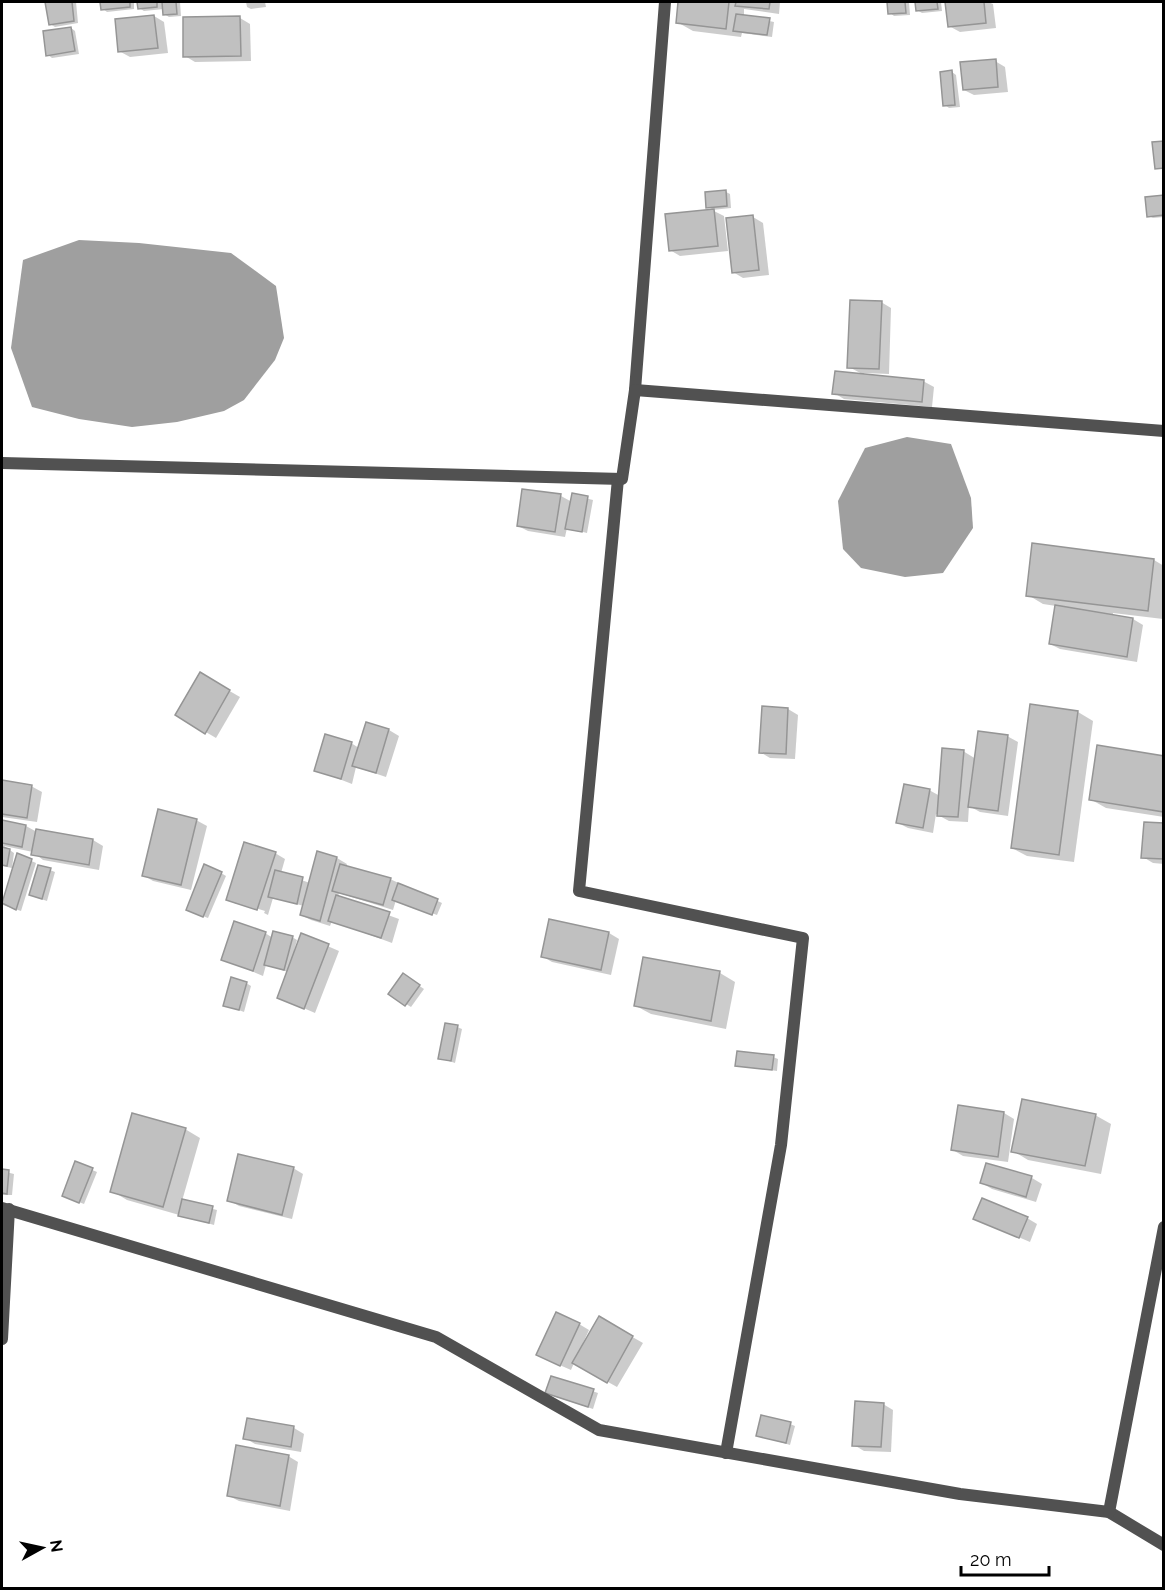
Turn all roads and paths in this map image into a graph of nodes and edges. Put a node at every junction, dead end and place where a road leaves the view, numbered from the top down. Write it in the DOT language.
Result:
graph roads {
  1 [pos="665,2"];
  2 [pos="635,390"];
  3 [pos="1164,431"];
  4 [pos="2,463"];
  5 [pos="618,479"];
  6 [pos="5,1208"];
  7 [pos="1164,1227"];
  8 [pos="2,1339"];
  9 [pos="726,1453"];
  10 [pos="1109,1512"];
  11 [pos="1164,1545"];
  1 -- 2 [label="street"];
  2 -- 3 [label="street"];
  2 -- 5 [label="street"];
  4 -- 5 [label="street"];
  5 -- 9 [label="street"];
  6 -- 8 [label="street"];
  6 -- 9 [label="street"];
  7 -- 10 [label="street"];
  9 -- 10 [label="street"];
  10 -- 11 [label="street"];
}
